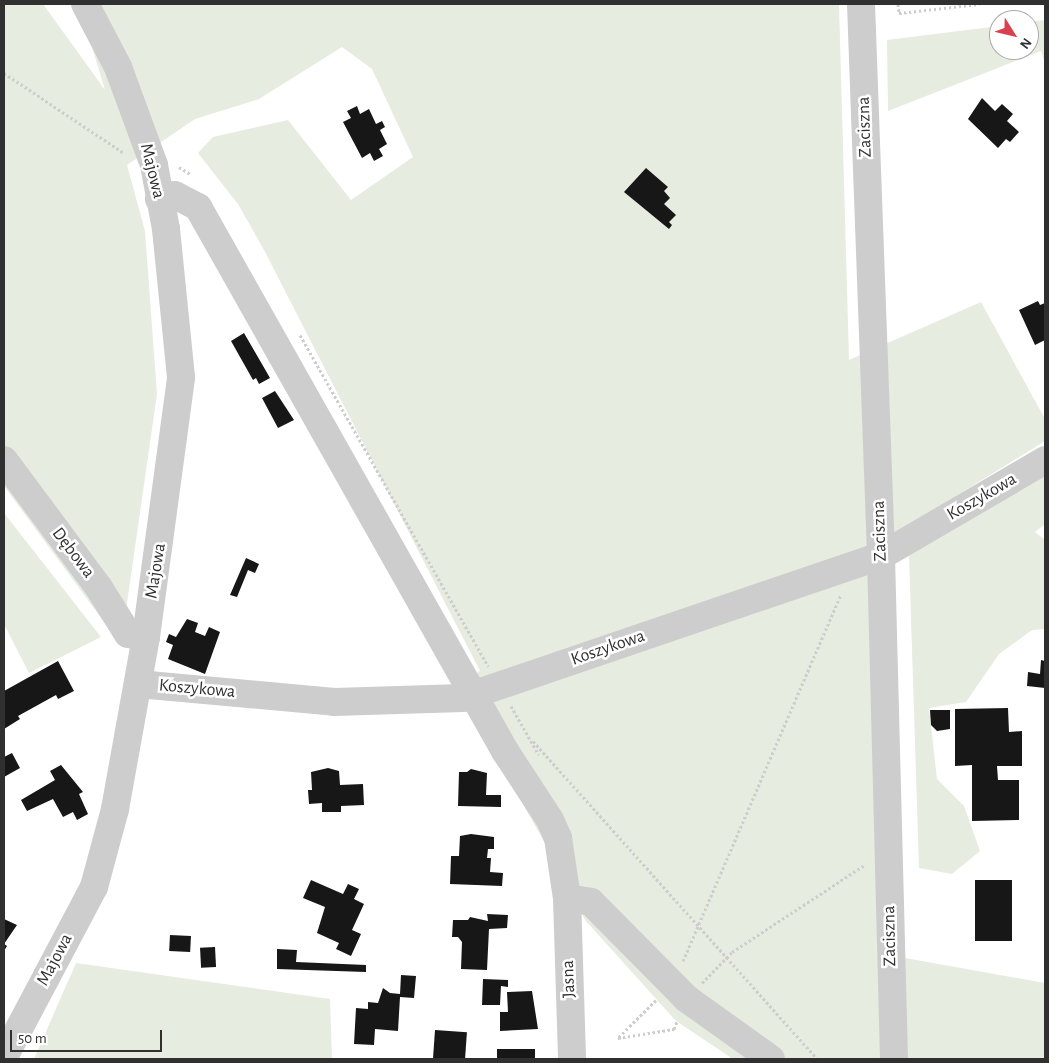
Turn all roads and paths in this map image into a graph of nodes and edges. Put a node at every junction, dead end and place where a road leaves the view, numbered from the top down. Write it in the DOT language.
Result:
graph roads {
  1 [pos="85,4"];
  2 [pos="861,4"];
  3 [pos="898,4"];
  4 [pos="980,4"];
  5 [pos="4,73"];
  6 [pos="128,150"];
  7 [pos="159,198"];
  8 [pos="4,460"];
  9 [pos="1045,460"];
  10 [pos="881,556"];
  11 [pos="844,592"];
  12 [pos="146,637"];
  13 [pos="138,684"];
  14 [pos="473,693"];
  15 [pos="527,735"];
  16 [pos="888,857"];
  17 [pos="567,898"];
  18 [pos="698,926"];
  19 [pos="727,958"];
  20 [pos="680,991"];
  21 [pos="4,1057"];
  22 [pos="572,1059"];
  23 [pos="772,1059"];
  24 [pos="817,1059"];
  25 [pos="894,1059"];
  1 -- 7 [label="street, Majowa"];
  2 -- 10 [label="street, Zaciszna"];
  3 -- 4 [label="path"];
  5 -- 6 [label="path"];
  7 -- 12 [label="street, Majowa"];
  7 -- 14 [label="street, Jasna"];
  8 -- 12 [label="street, Dębowa"];
  9 -- 10 [label="street, Koszykowa"];
  10 -- 14 [label="street, Koszykowa"];
  10 -- 16 [label="street, Zaciszna"];
  11 -- 18 [label="path"];
  12 -- 13 [label="street, Majowa"];
  13 -- 14 [label="street, Koszykowa"];
  13 -- 21 [label="street, Majowa"];
  14 -- 17 [label="street, Jasna"];
  15 -- 18 [label="path"];
  16 -- 19 [label="path"];
  16 -- 25 [label="street, Zaciszna"];
  17 -- 20 [label="street"];
  17 -- 22 [label="street, Jasna"];
  18 -- 19 [label="path"];
  18 -- 20 [label="path"];
  19 -- 20 [label="path"];
  19 -- 24 [label="path"];
  20 -- 20 [label="path"];
  20 -- 23 [label="street"];
}
